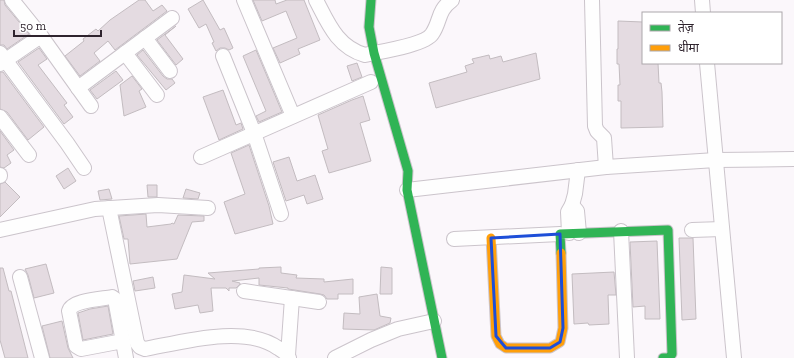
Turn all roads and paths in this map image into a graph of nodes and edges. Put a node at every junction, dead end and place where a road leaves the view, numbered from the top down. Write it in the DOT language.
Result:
graph roads {
  1 [pos="244,0"];
  2 [pos="316,0"];
  3 [pos="371,0"];
  4 [pos="452,0"];
  5 [pos="592,0"];
  6 [pos="702,0"];
  7 [pos="15,1"];
  8 [pos="703,12"];
  9 [pos="172,18"];
  10 [pos="41,36"];
  11 [pos="145,38"];
  12 [pos="125,53"];
  13 [pos="367,53"];
  14 [pos="223,56"];
  15 [pos="2,59"];
  16 [pos="707,64"];
  17 [pos="170,71"];
  18 [pos="371,82"];
  19 [pos="78,88"];
  20 [pos="157,95"];
  21 [pos="91,106"];
  22 [pos="293,116"];
  23 [pos="0,117"];
  24 [pos="254,133"];
  25 [pos="29,154"];
  26 [pos="201,157"];
  27 [pos="794,159"];
  28 [pos="716,160"];
  29 [pos="606,167"];
  30 [pos="84,168"];
  31 [pos="578,170"];
  32 [pos="397,179"];
  33 [pos="407,190"];
  34 [pos="109,208"];
  35 [pos="208,208"];
  36 [pos="281,214"];
  37 [pos="722,229"];
  38 [pos="0,230"];
  39 [pos="692,230"];
  40 [pos="621,231"];
  41 [pos="569,233"];
  42 [pos="491,238"];
  43 [pos="454,239"];
  44 [pos="20,277"];
  45 [pos="244,291"];
  46 [pos="292,298"];
  47 [pos="319,302"];
  48 [pos="434,321"];
  49 [pos="123,341"];
  50 [pos="289,356"];
  51 [pos="42,358"];
  52 [pos="126,358"];
  53 [pos="335,358"];
  54 [pos="442,358"];
  55 [pos="626,358"];
  56 [pos="663,358"];
  57 [pos="734,358"];
  1 -- 22 [label="street"];
  2 -- 13 [label="street"];
  3 -- 13 [label="street"];
  4 -- 13 [label="street"];
  5 -- 29 [label="street"];
  6 -- 8 [label="street"];
  7 -- 10 [label="street"];
  9 -- 11 [label="street"];
  10 -- 15 [label="street"];
  10 -- 19 [label="street"];
  11 -- 12 [label="street"];
  11 -- 17 [label="street"];
  12 -- 19 [label="street"];
  12 -- 20 [label="street"];
  13 -- 33 [label="street"];
  14 -- 24 [label="street"];
  15 -- 30 [label="street"];
  16 -- 28 [label="street"];
  18 -- 22 [label="street"];
  19 -- 21 [label="street"];
  22 -- 24 [label="street"];
  23 -- 25 [label="street"];
  24 -- 26 [label="street"];
  24 -- 36 [label="street"];
  27 -- 28 [label="street"];
  28 -- 29 [label="street"];
  28 -- 37 [label="street"];
  29 -- 31 [label="street"];
  31 -- 33 [label="street"];
  31 -- 41 [label="street"];
  32 -- 33 [label="street"];
  33 -- 48 [label="street"];
  34 -- 35 [label="street"];
  34 -- 38 [label="street"];
  34 -- 50 [label="street"];
  37 -- 39 [label="street"];
  37 -- 57 [label="street"];
  40 -- 41 [label="street"];
  40 -- 55 [label="street"];
  40 -- 56 [label="street"];
  41 -- 42 [label="street"];
  41 -- 42 [label="street"];
  42 -- 43 [label="street"];
  44 -- 51 [label="street"];
  45 -- 46 [label="street"];
  46 -- 47 [label="street"];
  46 -- 50 [label="street"];
  48 -- 53 [label="street"];
  48 -- 54 [label="street"];
  49 -- 49 [label="street"];
  49 -- 52 [label="street"];
}
